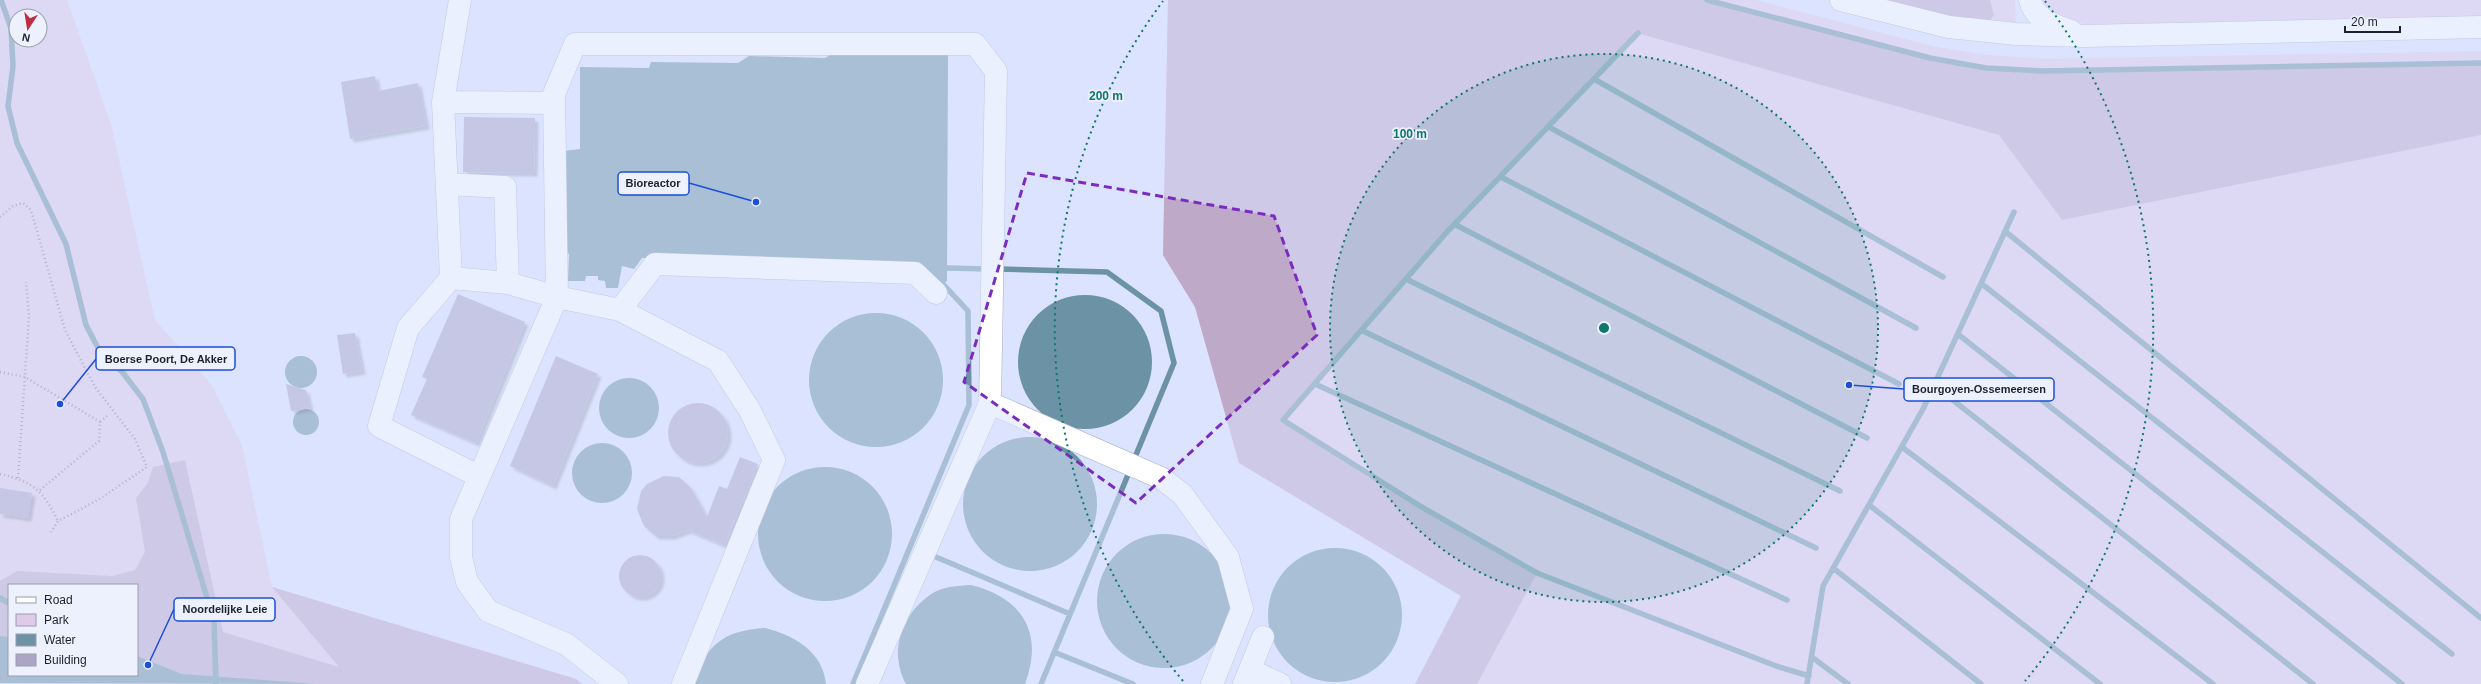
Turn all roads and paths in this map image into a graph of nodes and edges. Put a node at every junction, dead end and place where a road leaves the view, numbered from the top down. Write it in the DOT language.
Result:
graph roads {
  1 [pos="460,0"];
  2 [pos="1841,0"];
  3 [pos="2030,0"];
  4 [pos="2481,27"];
  5 [pos="2085,36"];
  6 [pos="443,102"];
  7 [pos="554,104"];
  8 [pos="447,184"];
  9 [pos="0,217"];
  10 [pos="451,278"];
  11 [pos="26,282"];
  12 [pos="508,282"];
  13 [pos="936,293"];
  14 [pos="557,297"];
  15 [pos="620,310"];
  16 [pos="0,372"];
  17 [pos="25,377"];
  18 [pos="990,403"];
  19 [pos="107,416"];
  20 [pos="100,422"];
  21 [pos="0,474"];
  22 [pos="478,476"];
  23 [pos="18,478"];
  24 [pos="40,490"];
  25 [pos="58,521"];
  26 [pos="51,532"];
  27 [pos="1263,637"];
  28 [pos="1247,677"];
  29 [pos="617,684"];
  30 [pos="683,684"];
  31 [pos="867,684"];
  32 [pos="1212,684"];
  33 [pos="1280,684"];
  1 -- 6 [label="main road"];
  2 -- 5 [label="main road"];
  3 -- 5 [label="main road"];
  4 -- 5 [label="main road"];
  6 -- 7 [label="main road"];
  6 -- 8 [label="main road"];
  7 -- 14 [label="main road"];
  7 -- 18 [label="main road"];
  8 -- 10 [label="main road"];
  8 -- 12 [label="main road"];
  9 -- 25 [label="path"];
  10 -- 12 [label="main road"];
  10 -- 22 [label="main road"];
  11 -- 17 [label="path"];
  12 -- 14 [label="main road"];
  13 -- 15 [label="main road"];
  14 -- 15 [label="main road"];
  14 -- 22 [label="main road"];
  15 -- 30 [label="main road"];
  16 -- 17 [label="path"];
  17 -- 20 [label="path"];
  17 -- 23 [label="path"];
  18 -- 31 [label="main road"];
  18 -- 32 [label="main road"];
  19 -- 20 [label="path"];
  20 -- 24 [label="path"];
  21 -- 23 [label="path"];
  22 -- 29 [label="main road"];
  23 -- 24 [label="path"];
  24 -- 25 [label="path"];
  25 -- 26 [label="path"];
  27 -- 28 [label="main road"];
  28 -- 33 [label="main road"];
}
